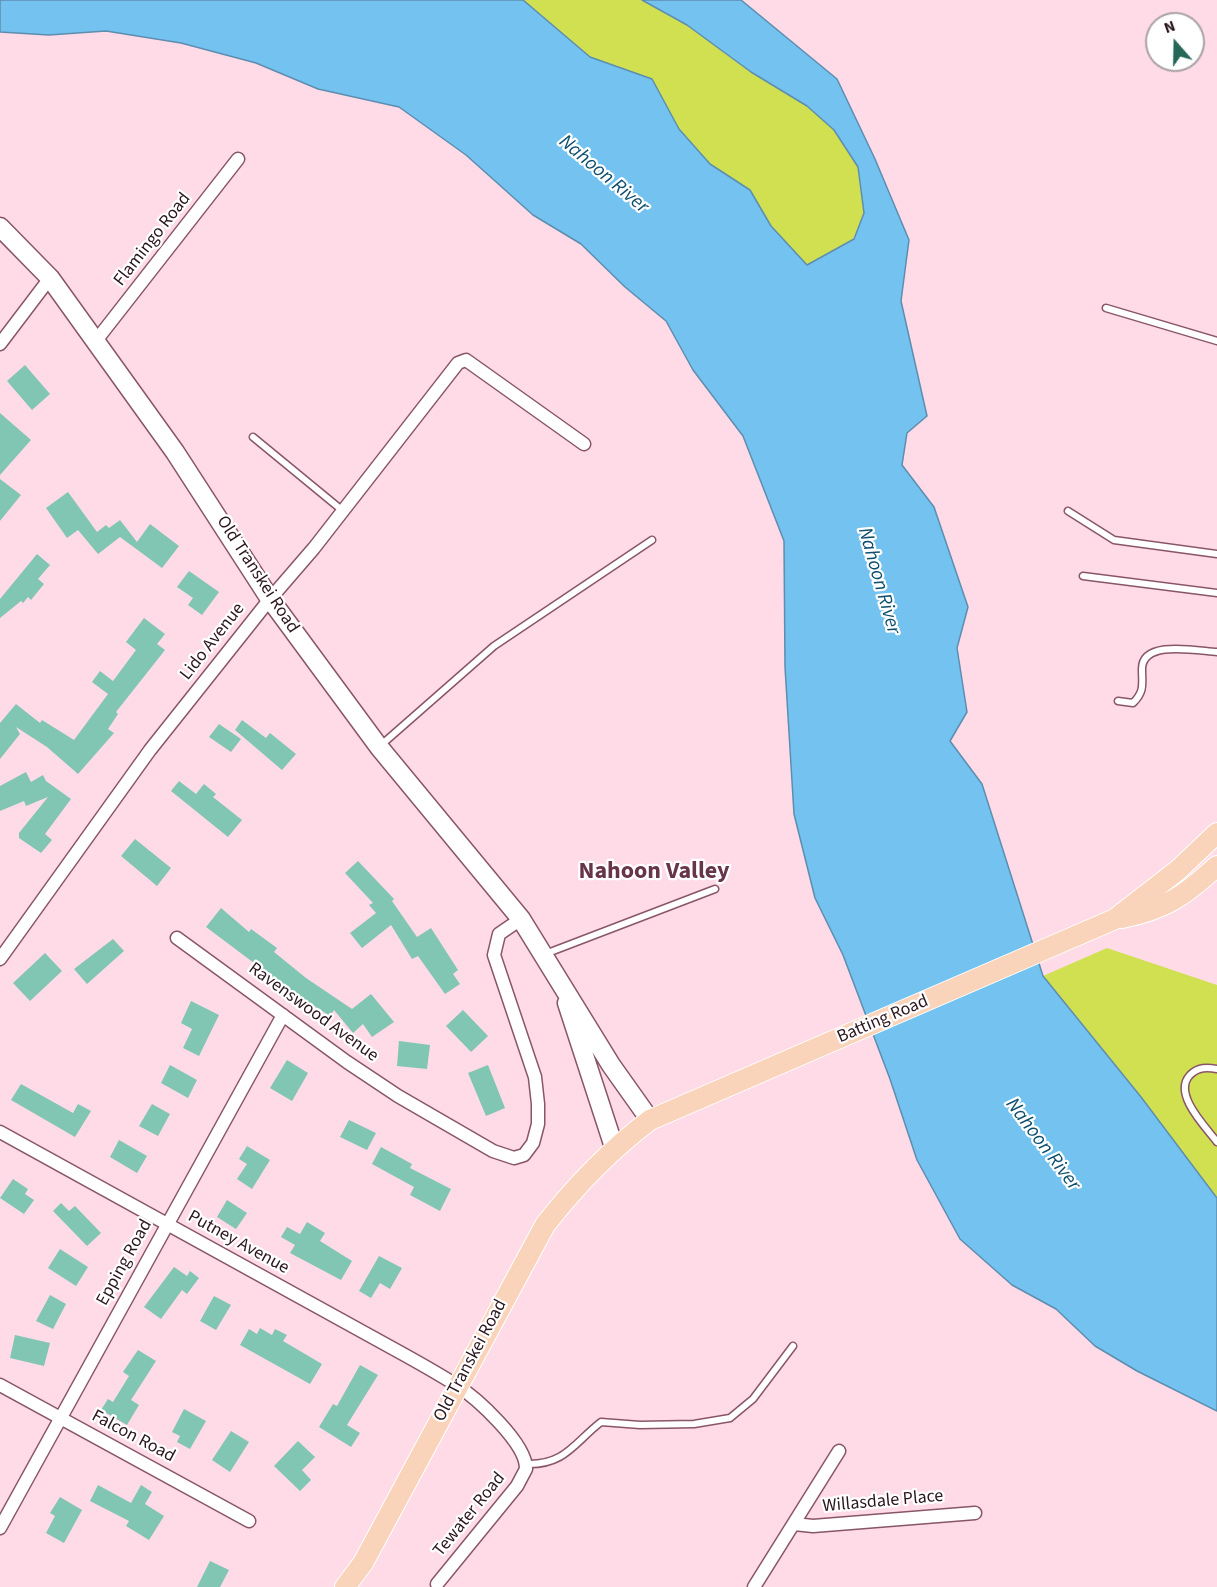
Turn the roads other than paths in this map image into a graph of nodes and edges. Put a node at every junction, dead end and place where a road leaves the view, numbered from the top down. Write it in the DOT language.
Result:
graph roads {
  1 [pos="237,159"];
  2 [pos="0,227"];
  3 [pos="50,278"];
  4 [pos="1106,308"];
  5 [pos="1217,341"];
  6 [pos="95,342"];
  7 [pos="0,344"];
  8 [pos="253,437"];
  9 [pos="584,444"];
  10 [pos="343,511"];
  11 [pos="1068,511"];
  12 [pos="652,540"];
  13 [pos="1217,554"];
  14 [pos="1083,576"];
  15 [pos="1217,593"];
  16 [pos="270,599"];
  17 [pos="1217,652"];
  18 [pos="1118,701"];
  19 [pos="379,747"];
  20 [pos="1217,833"];
  21 [pos="1217,866"];
  22 [pos="715,889"];
  23 [pos="521,919"];
  24 [pos="1115,919"];
  25 [pos="177,938"];
  26 [pos="545,954"];
  27 [pos="0,959"];
  28 [pos="559,978"];
  29 [pos="283,1015"];
  30 [pos="1217,1069"];
  31 [pos="650,1119"];
  32 [pos="0,1132"];
  33 [pos="1217,1142"];
  34 [pos="614,1147"];
  35 [pos="167,1224"];
  36 [pos="793,1346"];
  37 [pos="0,1385"];
  38 [pos="458,1386"];
  39 [pos="60,1419"];
  40 [pos="839,1451"];
  41 [pos="526,1464"];
  42 [pos="975,1513"];
  43 [pos="249,1521"];
  44 [pos="794,1524"];
  45 [pos="0,1528"];
  46 [pos="363,1563"];
  47 [pos="437,1584"];
  48 [pos="345,1587"];
  49 [pos="360,1587"];
  50 [pos="754,1587"];
  1 -- 6 [label="street, Flamingo Road"];
  2 -- 3 [label="main road, Old Transkei Road"];
  3 -- 6 [label="main road, Old Transkei Road"];
  3 -- 7 [label="street"];
  4 -- 5 [label="lane"];
  6 -- 16 [label="main road, Old Transkei Road"];
  8 -- 10 [label="lane"];
  9 -- 10 [label="street, Lido Avenue"];
  10 -- 16 [label="street, Lido Avenue"];
  11 -- 13 [label="lane"];
  12 -- 19 [label="lane"];
  14 -- 15 [label="lane"];
  16 -- 19 [label="main road, Old Transkei Road"];
  16 -- 27 [label="street, Lido Avenue"];
  17 -- 18 [label="lane"];
  19 -- 23 [label="main road, Old Transkei Road"];
  20 -- 24 [label="main road, Batting Road"];
  21 -- 24 [label="main road, Batting Road"];
  22 -- 26 [label="lane"];
  23 -- 26 [label="main road, Old Transkei Road"];
  23 -- 29 [label="street, Ravenswood Avenue"];
  24 -- 31 [label="main road, Batting Road"];
  25 -- 29 [label="street, Ravenswood Avenue"];
  26 -- 28 [label="main road, Old Transkei Road"];
  28 -- 31 [label="main road, Old Transkei Road"];
  28 -- 34 [label="main road, Old Transkei Road"];
  29 -- 35 [label="street, Epping Road"];
  30 -- 33 [label="lane"];
  31 -- 34 [label="main road, Old Transkei Road"];
  32 -- 35 [label="street, Putney Avenue"];
  34 -- 38 [label="main road, Old Transkei Road"];
  35 -- 38 [label="street, Putney Avenue"];
  35 -- 39 [label="street, Epping Road"];
  36 -- 41 [label="lane"];
  37 -- 39 [label="street, Falcon Road"];
  38 -- 41 [label="street, Tewater Road"];
  38 -- 46 [label="main road, Old Transkei Road"];
  39 -- 43 [label="street, Falcon Road"];
  39 -- 45 [label="street, Epping Road"];
  40 -- 44 [label="street, Willasdale Place"];
  41 -- 47 [label="street, Tewater Road"];
  42 -- 44 [label="street, Willasdale Place"];
  44 -- 50 [label="street, Willasdale Place"];
  46 -- 48 [label="main road, Old Transkei Road"];
  46 -- 49 [label="main road"];
}
